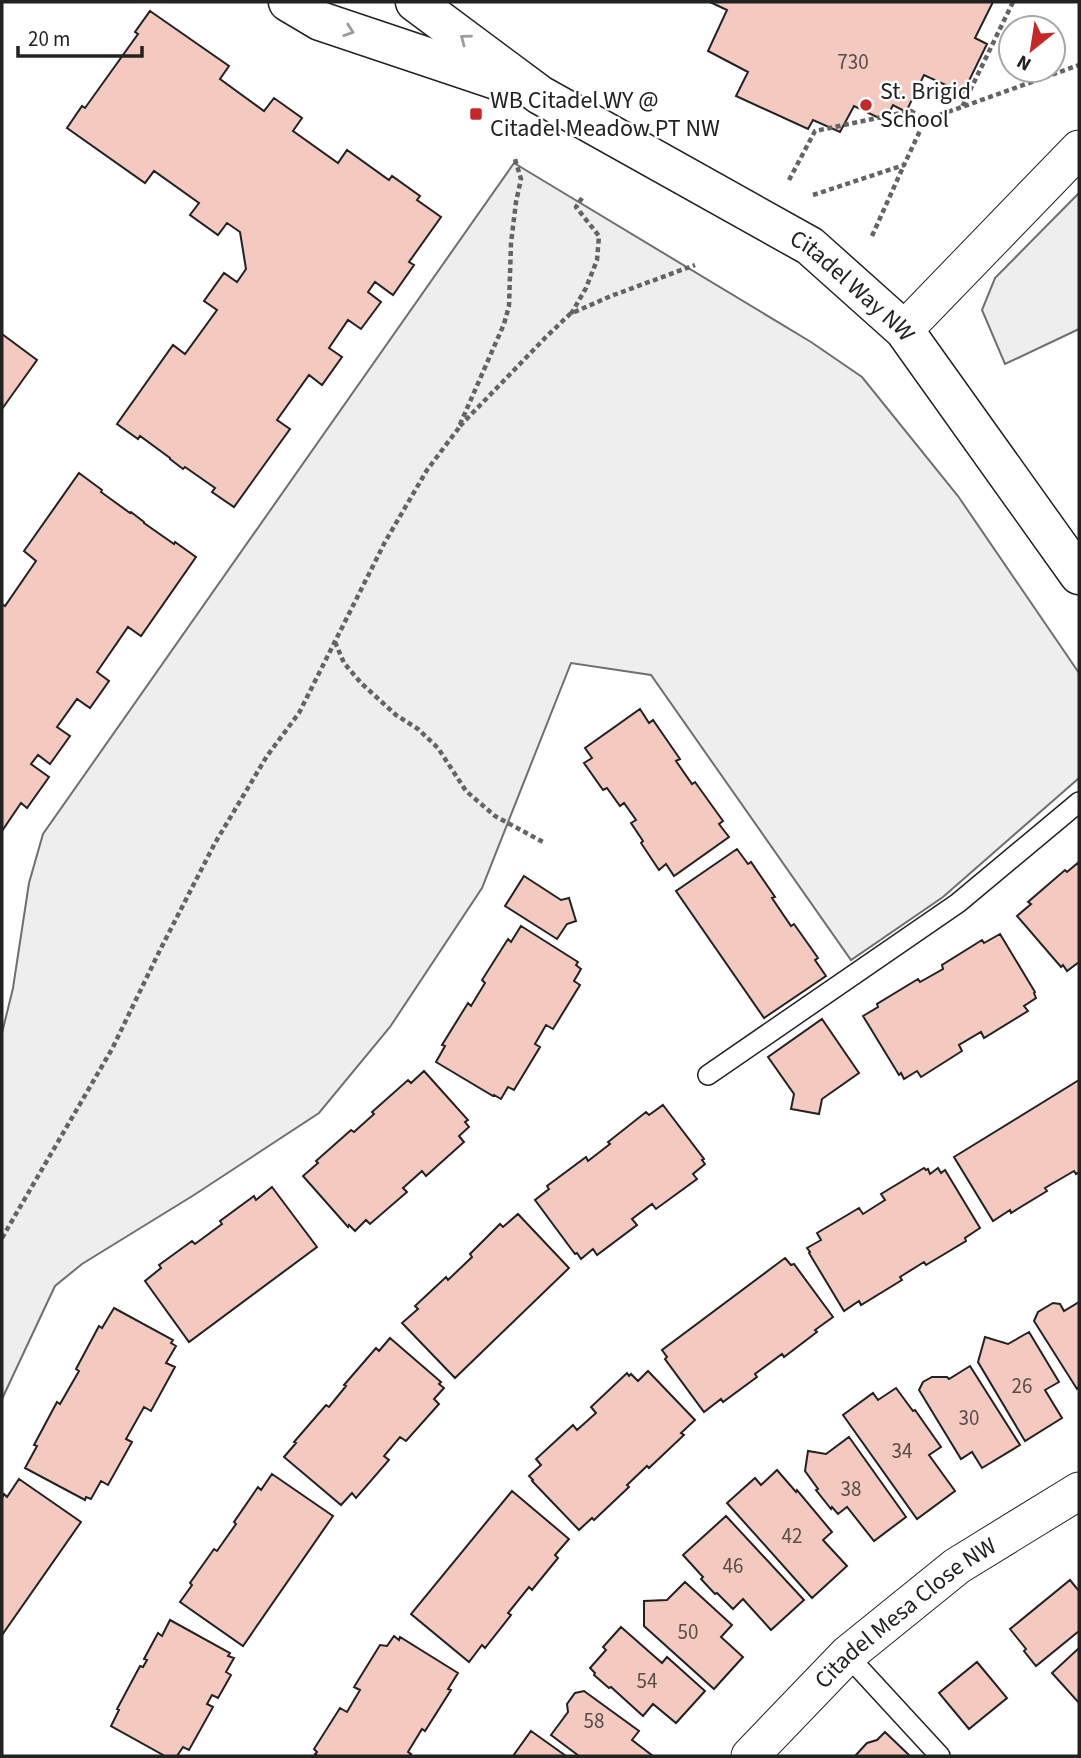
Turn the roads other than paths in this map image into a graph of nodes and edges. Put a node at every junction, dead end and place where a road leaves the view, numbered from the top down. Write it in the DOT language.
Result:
graph roads {
  1 [pos="288,2"];
  2 [pos="415,2"];
  3 [pos="540,95"];
  4 [pos="1079,149"];
  5 [pos="904,330"];
  6 [pos="1079,575"];
  7 [pos="1079,802"];
  8 [pos="708,1075"];
  9 [pos="1079,1491"];
  10 [pos="847,1655"];
  11 [pos="750,1756"];
  12 [pos="940,1756"];
  1 -- 3 [label="street, Citadel Way NW, one-way"];
  3 -- 2 [label="street, Citadel Way NW, one-way"];
  3 -- 5 [label="street, Citadel Way NW"];
  4 -- 5 [label="street"];
  5 -- 6 [label="street, Citadel Way NW"];
  7 -- 8 [label="lane"];
  9 -- 10 [label="street, Citadel Mesa Close NW"];
  10 -- 11 [label="street, Citadel Mesa Close NW"];
  10 -- 12 [label="lane"];
}
